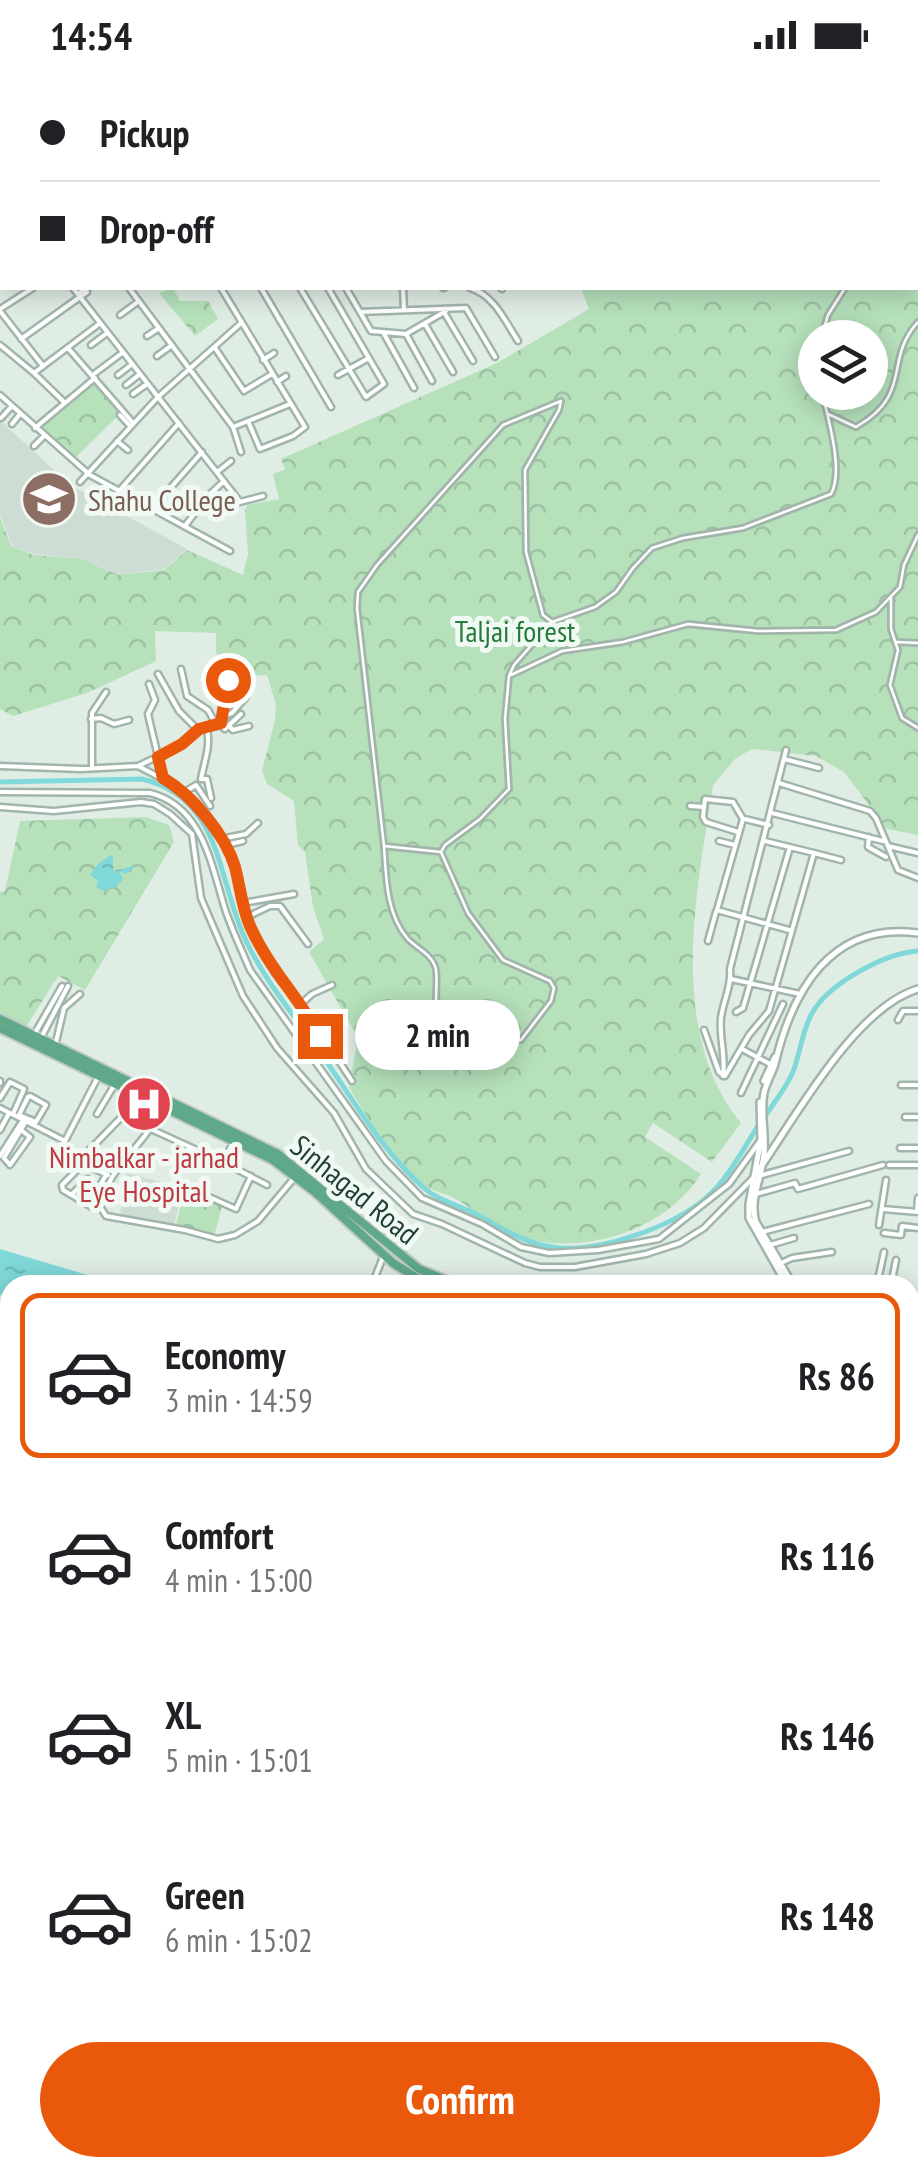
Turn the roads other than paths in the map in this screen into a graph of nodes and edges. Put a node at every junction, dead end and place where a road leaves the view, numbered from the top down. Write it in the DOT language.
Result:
graph roads {
  1 [pos="30,290"];
  2 [pos="74,290"];
  3 [pos="87,290"];
  4 [pos="131,290"];
  5 [pos="222,290"];
  6 [pos="263,290"];
  7 [pos="301,290"];
  8 [pos="329,290"];
  9 [pos="347,290"];
  10 [pos="403,290"];
  11 [pos="478,290"];
  12 [pos="843,290"];
  13 [pos="79,296"];
  14 [pos="139,301"];
  15 [pos="450,308"];
  16 [pos="434,309"];
  17 [pos="0,310"];
  18 [pos="404,310"];
  19 [pos="360,312"];
  20 [pos="444,312"];
  21 [pos="120,315"];
  22 [pos="436,317"];
  23 [pos="826,320"];
  24 [pos="918,322"];
  25 [pos="425,323"];
  26 [pos="100,324"];
  27 [pos="241,324"];
  28 [pos="159,328"];
  29 [pos="382,332"];
  30 [pos="107,333"];
  31 [pos="406,334"];
  32 [pos="147,336"];
  33 [pos="21,338"];
  34 [pos="518,341"];
  35 [pos="0,345"];
  36 [pos="92,345"];
  37 [pos="172,346"];
  38 [pos="68,348"];
  39 [pos="215,348"];
  40 [pos="122,353"];
  41 [pos="274,353"];
  42 [pos="157,356"];
  43 [pos="495,356"];
  44 [pos="370,357"];
  45 [pos="263,360"];
  46 [pos="473,362"];
  47 [pos="131,364"];
  48 [pos="43,366"];
  49 [pos="190,370"];
  50 [pos="348,370"];
  51 [pos="453,372"];
  52 [pos="34,373"];
  53 [pos="140,374"];
  54 [pos="272,374"];
  55 [pos="118,375"];
  56 [pos="338,375"];
  57 [pos="94,376"];
  58 [pos="286,376"];
  59 [pos="432,381"];
  60 [pos="277,382"];
  61 [pos="126,384"];
  62 [pos="147,384"];
  63 [pos="414,388"];
  64 [pos="133,394"];
  65 [pos="158,396"];
  66 [pos="2,400"];
  67 [pos="63,402"];
  68 [pos="290,404"];
  69 [pos="12,406"];
  70 [pos="331,407"];
  71 [pos="827,412"];
  72 [pos="20,414"];
  73 [pos="120,415"];
  74 [pos="1,418"];
  75 [pos="248,421"];
  76 [pos="179,423"];
  77 [pos="12,424"];
  78 [pos="132,424"];
  79 [pos="233,427"];
  80 [pos="35,428"];
  81 [pos="44,436"];
  82 [pos="117,441"];
  83 [pos="34,446"];
  84 [pos="128,450"];
  85 [pos="202,452"];
  86 [pos="241,452"];
  87 [pos="231,461"];
  88 [pos="217,472"];
  89 [pos="87,473"];
  90 [pos="224,481"];
  91 [pos="80,482"];
  92 [pos="119,491"];
  93 [pos="263,496"];
  94 [pos="152,508"];
  95 [pos="185,526"];
  96 [pos="918,535"];
  97 [pos="230,550"];
  98 [pos="891,596"];
  99 [pos="552,622"];
  100 [pos="896,642"];
  101 [pos="918,643"];
  102 [pos="182,669"];
  103 [pos="158,674"];
  104 [pos="509,676"];
  105 [pos="228,680"];
  106 [pos="149,684"];
  107 [pos="106,692"];
  108 [pos="246,697"];
  109 [pos="241,714"];
  110 [pos="224,716"];
  111 [pos="91,719"];
  112 [pos="129,720"];
  113 [pos="218,725"];
  114 [pos="229,726"];
  115 [pos="250,726"];
  116 [pos="206,728"];
  117 [pos="918,728"];
  118 [pos="198,730"];
  119 [pos="786,750"];
  120 [pos="158,757"];
  121 [pos="784,759"];
  122 [pos="138,766"];
  123 [pos="1,768"];
  124 [pos="92,768"];
  125 [pos="819,768"];
  126 [pos="163,778"];
  127 [pos="779,783"];
  128 [pos="0,792"];
  129 [pos="182,792"];
  130 [pos="212,798"];
  131 [pos="210,806"];
  132 [pos="690,806"];
  133 [pos="0,807"];
  134 [pos="703,807"];
  135 [pos="772,813"];
  136 [pos="743,819"];
  137 [pos="258,822"];
  138 [pos="769,824"];
  139 [pos="738,832"];
  140 [pos="869,837"];
  141 [pos="220,839"];
  142 [pos="718,841"];
  143 [pos="243,842"];
  144 [pos="765,842"];
  145 [pos="885,843"];
  146 [pos="735,845"];
  147 [pos="226,846"];
  148 [pos="384,846"];
  149 [pos="790,847"];
  150 [pos="442,852"];
  151 [pos="814,853"];
  152 [pos="918,853"];
  153 [pos="886,857"];
  154 [pos="841,860"];
  155 [pos="720,870"];
  156 [pos="728,873"];
  157 [pos="918,878"];
  158 [pos="294,894"];
  159 [pos="277,896"];
  160 [pos="243,903"];
  161 [pos="280,906"];
  162 [pos="717,910"];
  163 [pos="247,916"];
  164 [pos="744,917"];
  165 [pos="768,923"];
  166 [pos="790,930"];
  167 [pos="918,933"];
  168 [pos="708,941"];
  169 [pos="308,944"];
  170 [pos="731,979"];
  171 [pos="750,983"];
  172 [pos="332,985"];
  173 [pos="65,986"];
  174 [pos="775,989"];
  175 [pos="918,989"];
  176 [pos="80,994"];
  177 [pos="800,994"];
  178 [pos="301,1004"];
  179 [pos="782,1004"];
  180 [pos="918,1010"];
  181 [pos="769,1011"];
  182 [pos="736,1012"];
  183 [pos="776,1020"];
  184 [pos="898,1020"];
  185 [pos="2,1027"];
  186 [pos="704,1030"];
  187 [pos="36,1038"];
  188 [pos="54,1047"];
  189 [pos="742,1049"];
  190 [pos="775,1057"];
  191 [pos="759,1058"];
  192 [pos="770,1064"];
  193 [pos="98,1075"];
  194 [pos="723,1076"];
  195 [pos="352,1081"];
  196 [pos="116,1084"];
  197 [pos="901,1085"];
  198 [pos="918,1085"];
  199 [pos="741,1093"];
  200 [pos="141,1096"];
  201 [pos="0,1098"];
  202 [pos="162,1106"];
  203 [pos="0,1108"];
  204 [pos="761,1112"];
  205 [pos="97,1114"];
  206 [pos="18,1117"];
  207 [pos="905,1117"];
  208 [pos="918,1117"];
  209 [pos="764,1128"];
  210 [pos="0,1130"];
  211 [pos="21,1130"];
  212 [pos="153,1130"];
  213 [pos="235,1137"];
  214 [pos="762,1139"];
  215 [pos="900,1148"];
  216 [pos="918,1148"];
  217 [pos="848,1150"];
  218 [pos="0,1156"];
  219 [pos="223,1162"];
  220 [pos="764,1164"];
  221 [pos="918,1165"];
  222 [pos="70,1170"];
  223 [pos="759,1174"];
  224 [pos="109,1175"];
  225 [pos="251,1176"];
  226 [pos="295,1176"];
  227 [pos="886,1180"];
  228 [pos="267,1185"];
  229 [pos="198,1192"];
  230 [pos="740,1192"];
  231 [pos="71,1195"];
  232 [pos="753,1196"];
  233 [pos="918,1198"];
  234 [pos="79,1200"];
  235 [pos="869,1204"];
  236 [pos="89,1206"];
  237 [pos="101,1208"];
  238 [pos="882,1209"];
  239 [pos="918,1212"];
  240 [pos="879,1225"];
  241 [pos="918,1228"];
  242 [pos="762,1232"];
  243 [pos="884,1233"];
  244 [pos="794,1238"];
  245 [pos="768,1246"];
  246 [pos="832,1252"];
  247 [pos="884,1252"];
  248 [pos="385,1253"];
  249 [pos="896,1260"];
  250 [pos="781,1263"];
  251 [pos="376,1275"];
  252 [pos="415,1275"];
  253 [pos="421,1275"];
  254 [pos="433,1275"];
  255 [pos="784,1275"];
  256 [pos="786,1275"];
  257 [pos="879,1275"];
  258 [pos="893,1275"];
  259 [pos="588,2177"];
  260 [pos="599,2177"];
  1 -- 17 [label="street"];
  2 -- 13 [label="street"];
  3 -- 13 [label="street"];
  4 -- 14 [label="street"];
  5 -- 27 [label="street"];
  6 -- 70 [label="street"];
  7 -- 50 [label="street"];
  8 -- 44 [label="street"];
  9 -- 19 [label="street"];
  10 -- 18 [label="street"];
  11 -- 34 [label="street"];
  12 -- 23 [label="street"];
  13 -- 26 [label="street"];
  13 -- 33 [label="street"];
  14 -- 21 [label="street"];
  14 -- 28 [label="street"];
  15 -- 16 [label="street"];
  15 -- 20 [label="street"];
  15 -- 43 [label="street"];
  16 -- 18 [label="street"];
  16 -- 22 [label="street"];
  17 -- 33 [label="street"];
  18 -- 19 [label="street"];
  19 -- 29 [label="street"];
  20 -- 22 [label="street"];
  20 -- 46 [label="street"];
  22 -- 25 [label="street"];
  24 -- 71 [label="street"];
  25 -- 31 [label="street"];
  25 -- 51 [label="street"];
  26 -- 30 [label="street"];
  26 -- 38 [label="street"];
  27 -- 39 [label="street"];
  27 -- 45 [label="street"];
  28 -- 32 [label="street"];
  28 -- 37 [label="street"];
  29 -- 31 [label="street"];
  29 -- 63 [label="street"];
  30 -- 36 [label="street"];
  30 -- 40 [label="street"];
  31 -- 59 [label="street"];
  33 -- 48 [label="street"];
  35 -- 52 [label="street"];
  37 -- 42 [label="street"];
  37 -- 49 [label="street"];
  38 -- 48 [label="street"];
  38 -- 57 [label="street"];
  39 -- 49 [label="street"];
  39 -- 54 [label="street"];
  40 -- 47 [label="street"];
  40 -- 57 [label="street"];
  41 -- 45 [label="street"];
  44 -- 50 [label="street"];
  44 -- 50 [label="street"];
  45 -- 54 [label="street"];
  47 -- 53 [label="street"];
  47 -- 55 [label="street"];
  48 -- 52 [label="street"];
  49 -- 65 [label="street"];
  49 -- 79 [label="street"];
  50 -- 56 [label="street"];
  52 -- 67 [label="street"];
  53 -- 61 [label="street"];
  53 -- 62 [label="street"];
  54 -- 60 [label="street"];
  57 -- 67 [label="street"];
  57 -- 78 [label="street"];
  58 -- 60 [label="street"];
  60 -- 68 [label="street"];
  62 -- 64 [label="street"];
  62 -- 65 [label="street"];
  65 -- 76 [label="street"];
  65 -- 78 [label="street"];
  66 -- 69 [label="street"];
  67 -- 80 [label="street"];
  68 -- 75 [label="street"];
  68 -- 75 [label="street"];
  69 -- 72 [label="street"];
  69 -- 74 [label="street"];
  71 -- 99 [label="street"];
  72 -- 77 [label="street"];
  72 -- 80 [label="street"];
  73 -- 78 [label="street"];
  75 -- 79 [label="street"];
  76 -- 85 [label="street"];
  76 -- 92 [label="street"];
  78 -- 82 [label="street"];
  79 -- 86 [label="street"];
  80 -- 81 [label="street"];
  81 -- 83 [label="street"];
  81 -- 89 [label="street"];
  82 -- 84 [label="street"];
  82 -- 89 [label="street"];
  85 -- 88 [label="street"];
  85 -- 94 [label="street"];
  87 -- 88 [label="street"];
  88 -- 90 [label="street"];
  89 -- 91 [label="street"];
  89 -- 92 [label="street"];
  90 -- 93 [label="street"];
  90 -- 95 [label="street"];
  92 -- 94 [label="street"];
  94 -- 95 [label="street"];
  95 -- 97 [label="street"];
  96 -- 98 [label="street"];
  98 -- 100 [label="street"];
  98 -- 104 [label="street"];
  99 -- 104 [label="street"];
  99 -- 148 [label="street"];
  100 -- 101 [label="street"];
  100 -- 117 [label="street"];
  102 -- 113 [label="street"];
  103 -- 118 [label="street"];
  104 -- 150 [label="street"];
  105 -- 110 [label="street"];
  106 -- 120 [label="street"];
  107 -- 111 [label="street"];
  108 -- 110 [label="street"];
  109 -- 114 [label="street"];
  110 -- 113 [label="street"];
  111 -- 112 [label="street"];
  111 -- 124 [label="street"];
  113 -- 114 [label="street"];
  113 -- 116 [label="street"];
  114 -- 115 [label="street"];
  116 -- 118 [label="street"];
  116 -- 130 [label="street"];
  118 -- 120 [label="street"];
  119 -- 121 [label="street"];
  120 -- 122 [label="street"];
  120 -- 126 [label="street"];
  121 -- 125 [label="street"];
  121 -- 127 [label="street"];
  122 -- 124 [label="street"];
  122 -- 126 [label="street"];
  123 -- 124 [label="street"];
  126 -- 129 [label="street"];
  127 -- 135 [label="street"];
  127 -- 145 [label="street"];
  128 -- 214 [label="street"];
  129 -- 131 [label="street"];
  129 -- 141 [label="street"];
  132 -- 134 [label="street"];
  133 -- 230 [label="street"];
  134 -- 136 [label="street"];
  134 -- 139 [label="street"];
  135 -- 138 [label="street"];
  135 -- 140 [label="street"];
  136 -- 138 [label="street"];
  136 -- 139 [label="street"];
  137 -- 141 [label="street"];
  138 -- 144 [label="street"];
  139 -- 146 [label="street"];
  140 -- 145 [label="street"];
  140 -- 153 [label="street"];
  141 -- 147 [label="street"];
  142 -- 146 [label="street"];
  143 -- 147 [label="street"];
  144 -- 149 [label="street"];
  144 -- 164 [label="street"];
  145 -- 152 [label="street"];
  145 -- 157 [label="street"];
  146 -- 156 [label="street"];
  147 -- 160 [label="street"];
  148 -- 150 [label="street"];
  148 -- 150 [label="street"];
  149 -- 151 [label="street"];
  149 -- 165 [label="street"];
  151 -- 154 [label="street"];
  151 -- 166 [label="street"];
  155 -- 156 [label="street"];
  156 -- 162 [label="street"];
  158 -- 159 [label="street"];
  159 -- 160 [label="street"];
  159 -- 161 [label="street"];
  160 -- 163 [label="street"];
  161 -- 163 [label="street"];
  161 -- 169 [label="street"];
  162 -- 164 [label="street"];
  162 -- 168 [label="street"];
  163 -- 178 [label="street"];
  164 -- 165 [label="street"];
  164 -- 170 [label="street"];
  165 -- 166 [label="street"];
  165 -- 171 [label="street"];
  166 -- 174 [label="street"];
  167 -- 177 [label="street"];
  170 -- 171 [label="street"];
  170 -- 194 [label="street"];
  171 -- 174 [label="street"];
  171 -- 182 [label="street"];
  172 -- 178 [label="street"];
  173 -- 187 [label="street"];
  174 -- 177 [label="street"];
  174 -- 181 [label="street"];
  175 -- 220 [label="street"];
  176 -- 188 [label="street"];
  177 -- 190 [label="street"];
  178 -- 195 [label="street"];
  179 -- 183 [label="street"];
  180 -- 184 [label="street"];
  181 -- 183 [label="street"];
  181 -- 189 [label="street"];
  183 -- 191 [label="street"];
  185 -- 187 [label="main road, Sinhagad Road"];
  185 -- 193 [label="main road, Sinhagad Road"];
  186 -- 194 [label="street"];
  187 -- 188 [label="main road, Sinhagad Road"];
  188 -- 213 [label="main road, Sinhagad Road"];
  189 -- 191 [label="street"];
  189 -- 194 [label="street"];
  190 -- 192 [label="street"];
  190 -- 204 [label="street"];
  191 -- 192 [label="street"];
  191 -- 199 [label="street"];
  192 -- 204 [label="street"];
  193 -- 196 [label="main road, Sinhagad Road"];
  193 -- 206 [label="street"];
  196 -- 200 [label="main road, Sinhagad Road"];
  196 -- 205 [label="street"];
  197 -- 198 [label="street"];
  200 -- 202 [label="main road, Sinhagad Road"];
  200 -- 222 [label="street"];
  201 -- 206 [label="street"];
  202 -- 212 [label="street"];
  202 -- 213 [label="main road, Sinhagad Road"];
  203 -- 206 [label="street"];
  204 -- 209 [label="street"];
  206 -- 206 [label="street"];
  206 -- 210 [label="street"];
  206 -- 211 [label="street"];
  206 -- 218 [label="street"];
  207 -- 208 [label="street"];
  209 -- 214 [label="street"];
  209 -- 220 [label="street"];
  211 -- 211 [label="street"];
  212 -- 219 [label="street"];
  212 -- 224 [label="street"];
  213 -- 219 [label="street"];
  213 -- 226 [label="main road, Sinhagad Road"];
  213 -- 254 [label="main road, Sinhagad Road"];
  214 -- 223 [label="street"];
  215 -- 216 [label="street"];
  217 -- 223 [label="street"];
  219 -- 225 [label="street"];
  220 -- 223 [label="street"];
  221 -- 232 [label="street"];
  223 -- 230 [label="street"];
  223 -- 232 [label="street"];
  224 -- 231 [label="street"];
  224 -- 236 [label="street"];
  224 -- 237 [label="street"];
  225 -- 228 [label="street"];
  225 -- 229 [label="street"];
  226 -- 237 [label="street"];
  226 -- 248 [label="main road, Sinhagad Road"];
  227 -- 238 [label="street"];
  230 -- 232 [label="street"];
  231 -- 234 [label="street"];
  231 -- 234 [label="street"];
  232 -- 242 [label="street"];
  232 -- 245 [label="street"];
  233 -- 239 [label="street"];
  234 -- 236 [label="street"];
  235 -- 242 [label="street"];
  236 -- 237 [label="street"];
  238 -- 239 [label="street"];
  238 -- 240 [label="street"];
  241 -- 243 [label="street"];
  242 -- 245 [label="street"];
  244 -- 245 [label="street"];
  245 -- 250 [label="street"];
  245 -- 255 [label="street"];
  246 -- 250 [label="street"];
  247 -- 257 [label="street"];
  248 -- 251 [label="street"];
  248 -- 252 [label="main road, Sinhagad Road"];
  248 -- 253 [label="main road"];
  249 -- 258 [label="street"];
  250 -- 256 [label="street"];
  259 -- 260 [label="main road"];
}
